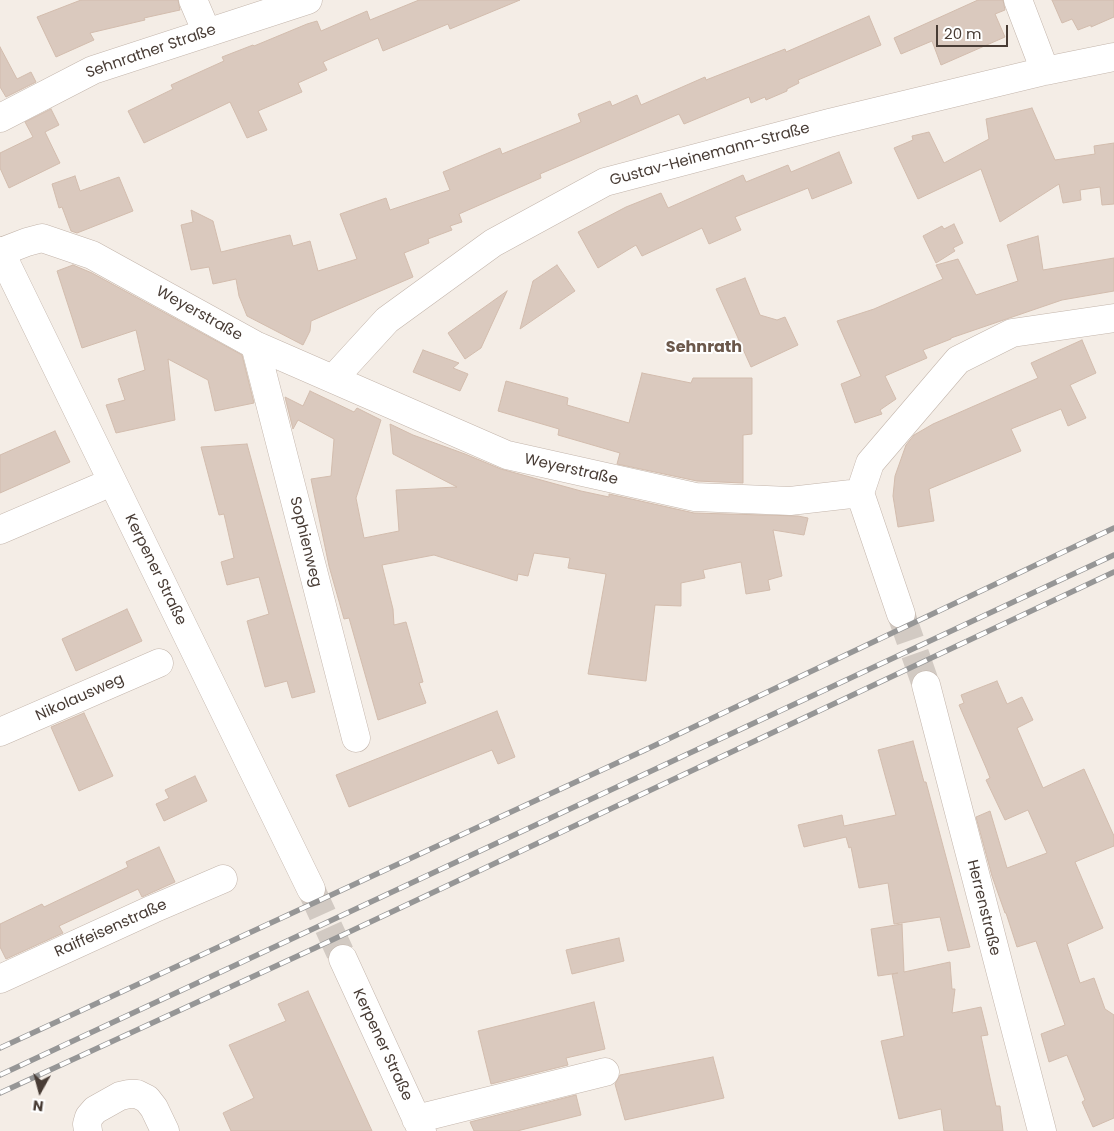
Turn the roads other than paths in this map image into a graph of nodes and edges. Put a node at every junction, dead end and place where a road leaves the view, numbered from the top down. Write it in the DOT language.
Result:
graph roads {
  1 [pos="193,0"];
  2 [pos="308,0"];
  3 [pos="1018,0"];
  4 [pos="207,32"];
  5 [pos="1114,57"];
  6 [pos="1045,71"];
  7 [pos="0,118"];
  8 [pos="0,252"];
  9 [pos="1114,318"];
  10 [pos="255,345"];
  11 [pos="333,379"];
  12 [pos="98,488"];
  13 [pos="860,493"];
  14 [pos="0,530"];
  15 [pos="901,614"];
  16 [pos="159,663"];
  17 [pos="926,685"];
  18 [pos="0,732"];
  19 [pos="356,738"];
  20 [pos="224,879"];
  21 [pos="311,889"];
  22 [pos="343,959"];
  23 [pos="0,979"];
  24 [pos="605,1072"];
  25 [pos="419,1125"];
  26 [pos="88,1131"];
  27 [pos="164,1131"];
  28 [pos="1042,1131"];
  1 -- 4 [label="street"];
  2 -- 4 [label="street, Sehnrather Straße"];
  3 -- 6 [label="street"];
  4 -- 7 [label="street, Sehnrather Straße"];
  5 -- 6 [label="street, Gustav-Heinemann-Straße"];
  6 -- 11 [label="street, Gustav-Heinemann-Straße"];
  8 -- 10 [label="street, Weyerstraße"];
  8 -- 21 [label="street, Kerpener Straße"];
  9 -- 13 [label="street"];
  10 -- 11 [label="street, Weyerstraße"];
  10 -- 19 [label="street, Sophienweg"];
  11 -- 13 [label="street, Weyerstraße"];
  12 -- 14 [label="street"];
  13 -- 15 [label="street"];
  16 -- 18 [label="street, Nikolausweg"];
  17 -- 28 [label="street, Herrenstraße"];
  20 -- 23 [label="street, Raiffeisenstraße"];
  22 -- 25 [label="street, Kerpener Straße"];
  24 -- 25 [label="street"];
  26 -- 27 [label="street"];
}
